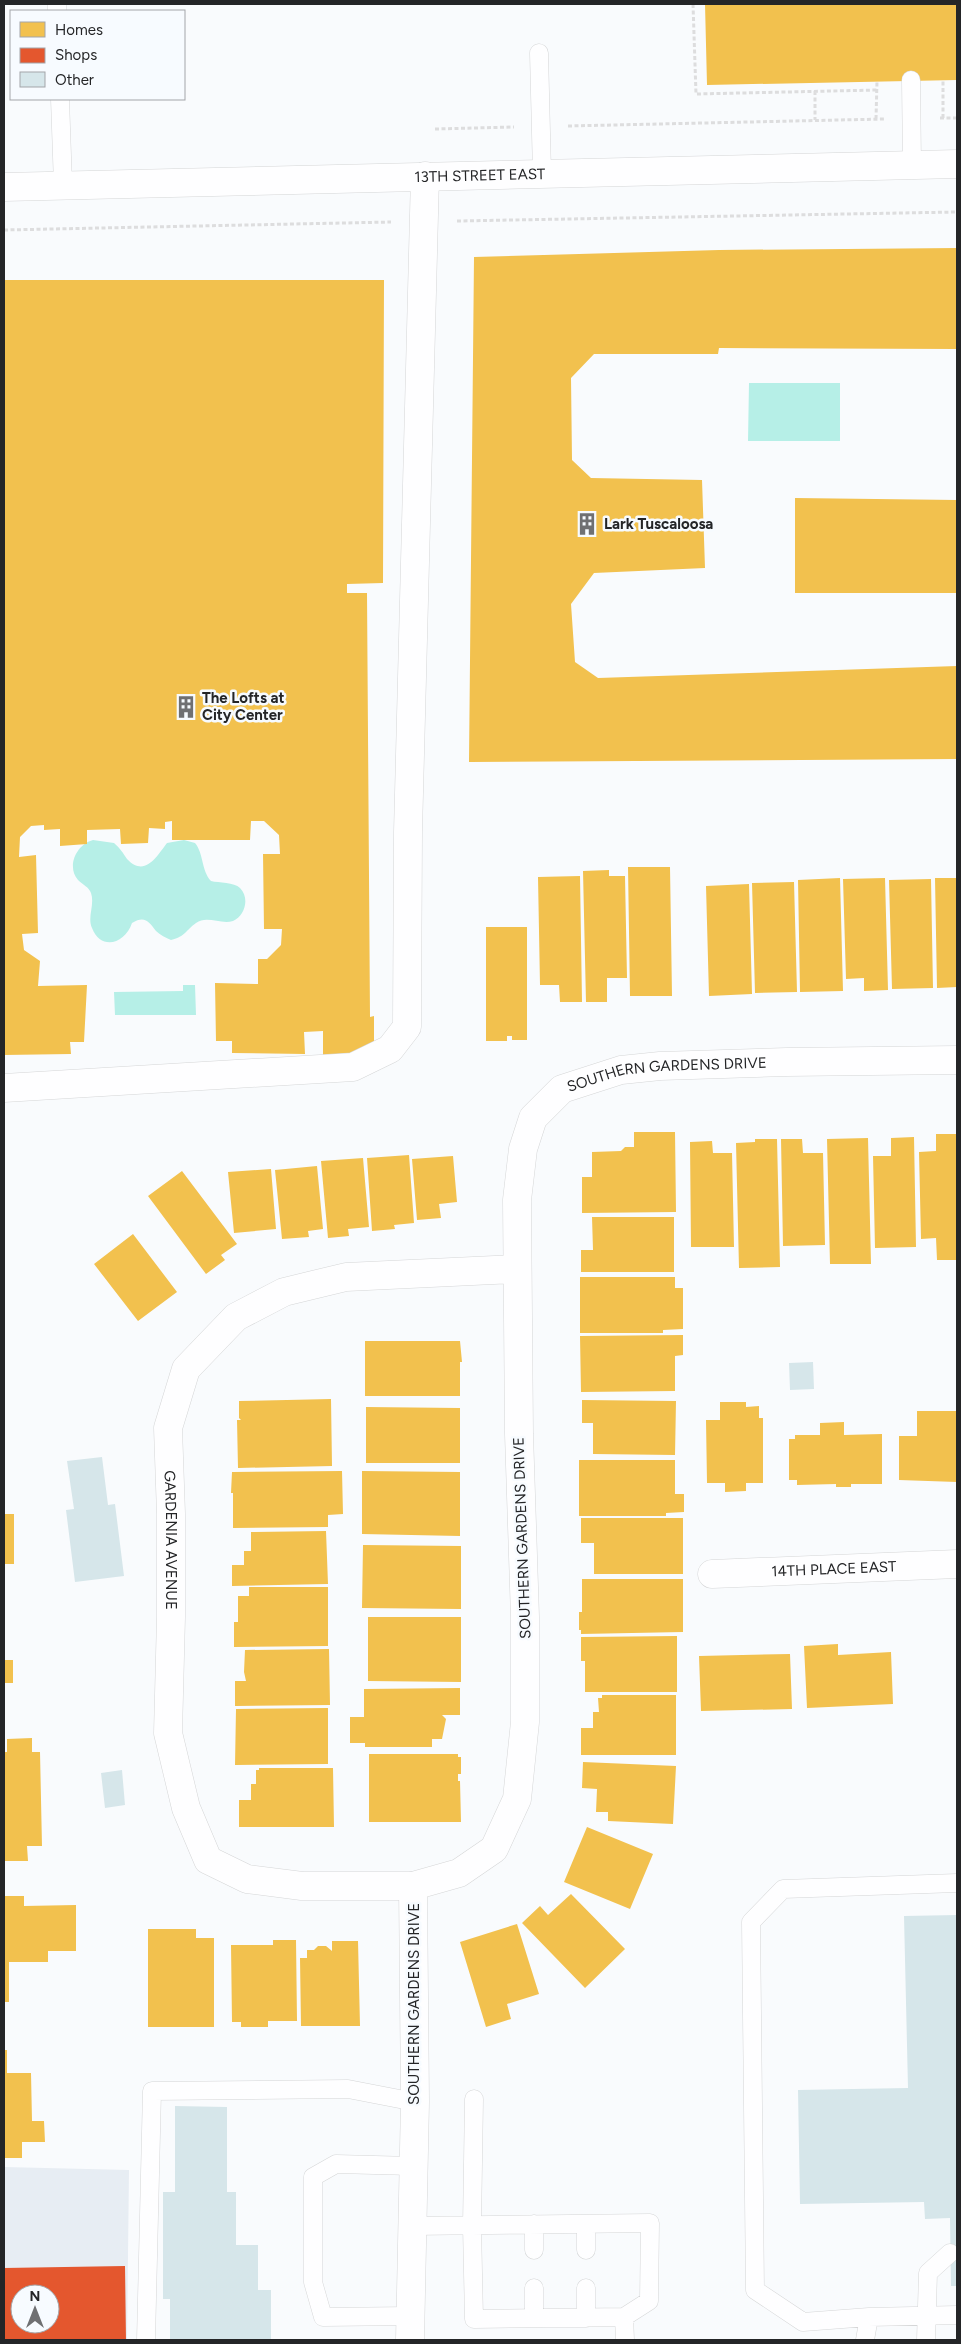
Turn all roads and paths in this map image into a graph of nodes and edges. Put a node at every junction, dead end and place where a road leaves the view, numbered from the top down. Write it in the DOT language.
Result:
graph roads {
  1 [pos="693,4"];
  2 [pos="539,53"];
  3 [pos="911,80"];
  4 [pos="943,80"];
  5 [pos="877,81"];
  6 [pos="877,90"];
  7 [pos="815,91"];
  8 [pos="60,100"];
  9 [pos="911,118"];
  10 [pos="943,118"];
  11 [pos="957,118"];
  12 [pos="876,119"];
  13 [pos="815,120"];
  14 [pos="541,126"];
  15 [pos="435,129"];
  16 [pos="957,164"];
  17 [pos="912,165"];
  18 [pos="542,173"];
  19 [pos="424,176"];
  20 [pos="63,185"];
  21 [pos="4,187"];
  22 [pos="957,212"];
  23 [pos="424,222"];
  24 [pos="4,230"];
  25 [pos="957,1060"];
  26 [pos="4,1088"];
  27 [pos="517,1269"];
  28 [pos="957,1564"];
  29 [pos="712,1574"];
  30 [pos="957,1883"];
  31 [pos="413,1886"];
  32 [pos="474,2099"];
  33 [pos="415,2102"];
  34 [pos="413,2166"];
  35 [pos="534,2224"];
  36 [pos="586,2224"];
  37 [pos="412,2226"];
  38 [pos="472,2226"];
  39 [pos="534,2250"];
  40 [pos="586,2250"];
  41 [pos="950,2253"];
  42 [pos="534,2288"];
  43 [pos="586,2288"];
  44 [pos="927,2315"];
  45 [pos="957,2315"];
  46 [pos="624,2317"];
  47 [pos="869,2317"];
  48 [pos="534,2318"];
  49 [pos="586,2318"];
  50 [pos="410,2328"];
  51 [pos="146,2340"];
  52 [pos="625,2340"];
  53 [pos="865,2340"];
  54 [pos="926,2340"];
  1 -- 7 [label="path"];
  2 -- 14 [label="lane"];
  3 -- 9 [label="lane"];
  4 -- 10 [label="path"];
  5 -- 6 [label="path"];
  6 -- 7 [label="path"];
  6 -- 12 [label="path"];
  7 -- 13 [label="path"];
  8 -- 20 [label="lane"];
  9 -- 10 [label="path"];
  9 -- 12 [label="path"];
  9 -- 17 [label="lane"];
  10 -- 11 [label="path"];
  12 -- 13 [label="path"];
  13 -- 14 [label="path"];
  14 -- 15 [label="path"];
  14 -- 18 [label="lane"];
  16 -- 17 [label="street, 13TH STREET EAST"];
  17 -- 18 [label="street, 13TH STREET EAST"];
  18 -- 19 [label="street, 13TH STREET EAST"];
  19 -- 20 [label="street, 13TH STREET EAST"];
  19 -- 23 [label="street"];
  20 -- 21 [label="street, 13TH STREET EAST"];
  22 -- 23 [label="path"];
  23 -- 24 [label="path"];
  23 -- 26 [label="street"];
  25 -- 27 [label="street, SOUTHERN GARDENS DRIVE"];
  27 -- 31 [label="street, SOUTHERN GARDENS DRIVE"];
  27 -- 31 [label="street, GARDENIA AVENUE"];
  28 -- 29 [label="street, 14TH PLACE EAST"];
  30 -- 47 [label="lane"];
  31 -- 33 [label="street, SOUTHERN GARDENS DRIVE"];
  32 -- 38 [label="lane"];
  33 -- 34 [label="street, SOUTHERN GARDENS DRIVE"];
  33 -- 51 [label="lane"];
  34 -- 37 [label="street, SOUTHERN GARDENS DRIVE"];
  34 -- 50 [label="lane"];
  35 -- 36 [label="lane"];
  35 -- 38 [label="lane"];
  35 -- 39 [label="lane"];
  36 -- 40 [label="lane"];
  36 -- 46 [label="lane"];
  37 -- 38 [label="lane"];
  37 -- 50 [label="street, SOUTHERN GARDENS DRIVE"];
  38 -- 48 [label="lane"];
  41 -- 44 [label="lane"];
  42 -- 48 [label="lane"];
  43 -- 49 [label="lane"];
  44 -- 45 [label="lane"];
  44 -- 47 [label="lane"];
  44 -- 54 [label="lane"];
  46 -- 49 [label="lane"];
  46 -- 52 [label="lane"];
  47 -- 53 [label="lane"];
  48 -- 49 [label="lane"];
}
